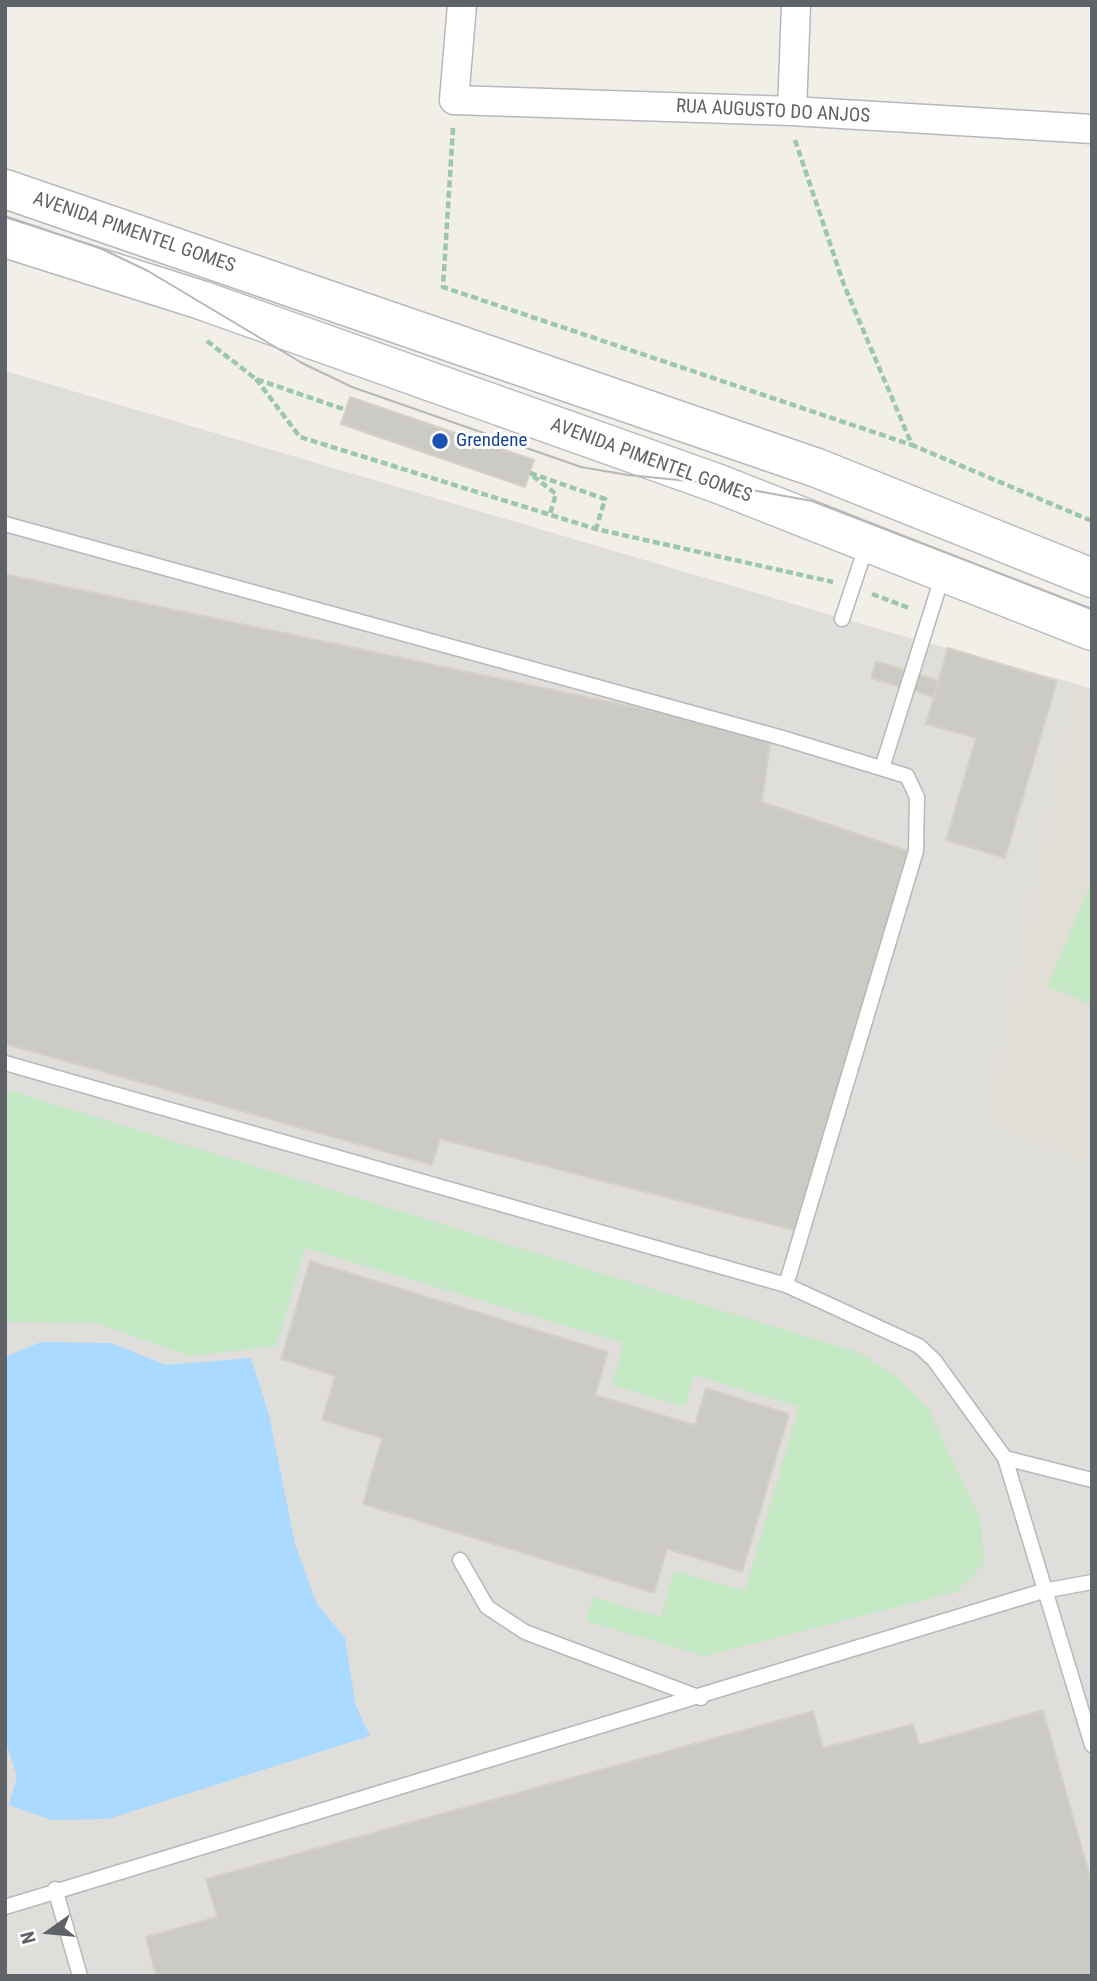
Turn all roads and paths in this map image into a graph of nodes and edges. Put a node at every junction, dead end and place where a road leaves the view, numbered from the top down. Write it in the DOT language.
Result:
graph roads {
  1 [pos="462,5"];
  2 [pos="796,5"];
  3 [pos="454,100"];
  4 [pos="792,111"];
  5 [pos="1092,129"];
  6 [pos="5,189"];
  7 [pos="5,237"];
  8 [pos="256,379"];
  9 [pos="305,396"];
  10 [pos="346,410"];
  11 [pos="912,445"];
  12 [pos="550,514"];
  13 [pos="1092,521"];
  14 [pos="5,524"];
  15 [pos="596,529"];
  16 [pos="868,543"];
  17 [pos="943,573"];
  18 [pos="1092,578"];
  19 [pos="853,587"];
  20 [pos="930,616"];
  21 [pos="842,619"];
  22 [pos="1092,631"];
  23 [pos="882,768"];
  24 [pos="5,1063"];
  25 [pos="786,1285"];
  26 [pos="1005,1458"];
  27 [pos="1092,1480"];
  28 [pos="460,1560"];
  29 [pos="1092,1582"];
  30 [pos="1043,1591"];
  31 [pos="701,1698"];
  32 [pos="1092,1745"];
  33 [pos="55,1889"];
  34 [pos="5,1907"];
  35 [pos="80,1976"];
  1 -- 3 [label="street"];
  2 -- 4 [label="street"];
  3 -- 4 [label="street, RUA AUGUSTO DO ANJOS"];
  3 -- 11 [label="path"];
  4 -- 5 [label="street, RUA AUGUSTO DO ANJOS"];
  4 -- 11 [label="path"];
  6 -- 18 [label="main road, AVENIDA PIMENTEL GOMES"];
  7 -- 16 [label="main road, AVENIDA PIMENTEL GOMES"];
  8 -- 12 [label="path"];
  9 -- 10 [label="path"];
  11 -- 13 [label="path"];
  12 -- 15 [label="path"];
  12 -- 15 [label="path"];
  14 -- 23 [label="lane"];
  15 -- 19 [label="path"];
  16 -- 17 [label="main road, AVENIDA PIMENTEL GOMES"];
  16 -- 19 [label="lane"];
  17 -- 20 [label="lane"];
  17 -- 22 [label="main road, AVENIDA PIMENTEL GOMES"];
  19 -- 20 [label="path"];
  19 -- 21 [label="lane"];
  20 -- 23 [label="lane"];
  23 -- 25 [label="lane"];
  24 -- 25 [label="lane"];
  25 -- 26 [label="lane"];
  26 -- 27 [label="lane"];
  26 -- 30 [label="lane"];
  28 -- 31 [label="lane"];
  29 -- 30 [label="lane"];
  30 -- 31 [label="lane"];
  30 -- 32 [label="lane"];
  31 -- 33 [label="lane"];
  33 -- 34 [label="lane"];
  33 -- 35 [label="lane"];
}
